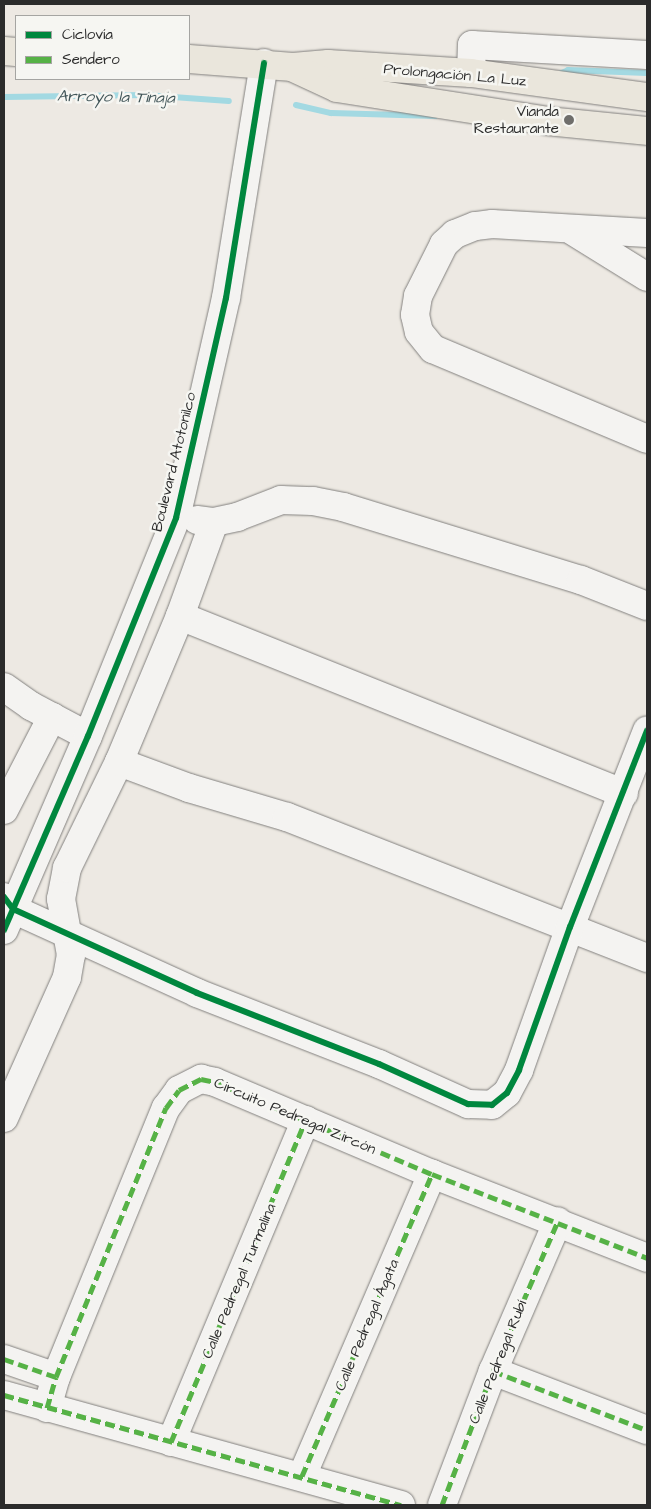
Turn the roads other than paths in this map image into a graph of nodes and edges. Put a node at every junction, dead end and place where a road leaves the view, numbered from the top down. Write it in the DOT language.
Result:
graph roads {
  1 [pos="647,55"];
  2 [pos="190,59"];
  3 [pos="264,63"];
  4 [pos="293,67"];
  5 [pos="471,73"];
  6 [pos="647,97"];
  7 [pos="647,131"];
  8 [pos="573,231"];
  9 [pos="647,233"];
  10 [pos="647,277"];
  11 [pos="647,439"];
  12 [pos="176,518"];
  13 [pos="214,522"];
  14 [pos="647,606"];
  15 [pos="180,616"];
  16 [pos="4,687"];
  17 [pos="52,717"];
  18 [pos="647,731"];
  19 [pos="88,736"];
  20 [pos="119,762"];
  21 [pos="624,794"];
  22 [pos="4,810"];
  23 [pos="7,912"];
  24 [pos="570,927"];
  25 [pos="68,934"];
  26 [pos="647,958"];
  27 [pos="4,1118"];
  28 [pos="306,1120"];
  29 [pos="432,1174"];
  30 [pos="558,1221"];
  31 [pos="647,1258"];
  32 [pos="4,1359"];
  33 [pos="493,1372"];
  34 [pos="56,1377"];
  35 [pos="4,1395"];
  36 [pos="47,1408"];
  37 [pos="647,1430"];
  38 [pos="170,1442"];
  39 [pos="302,1476"];
  40 [pos="401,1505"];
  41 [pos="442,1505"];
  1 -- 5 [label="street"];
  2 -- 3 [label="main road, Prolongación La Luz"];
  3 -- 4 [label="main road, Prolongación La Luz"];
  3 -- 12 [label="street, Boulevard Atotonilco"];
  4 -- 5 [label="main road, Prolongación La Luz"];
  4 -- 7 [label="main road, Prolongación La Luz"];
  5 -- 6 [label="main road, Prolongación La Luz"];
  8 -- 9 [label="street"];
  8 -- 10 [label="street"];
  8 -- 11 [label="street"];
  12 -- 13 [label="street"];
  12 -- 19 [label="street, Boulevard Atotonilco"];
  13 -- 14 [label="street"];
  13 -- 15 [label="street"];
  15 -- 20 [label="street"];
  15 -- 21 [label="street"];
  16 -- 17 [label="street"];
  17 -- 19 [label="street"];
  17 -- 22 [label="street"];
  18 -- 21 [label="street"];
  19 -- 23 [label="street, Boulevard Atotonilco"];
  20 -- 24 [label="street"];
  20 -- 25 [label="street"];
  21 -- 24 [label="street"];
  23 -- 25 [label="street"];
  24 -- 25 [label="street"];
  24 -- 26 [label="street"];
  25 -- 27 [label="street"];
  28 -- 29 [label="street, Circuito Pedregal Zircón"];
  28 -- 34 [label="street, Circuito Pedregal Zircón"];
  28 -- 38 [label="street, Calle Pedregal Turmalina"];
  29 -- 30 [label="street, Circuito Pedregal Zircón"];
  29 -- 39 [label="street, Calle Pedregal Ágata"];
  30 -- 31 [label="street, Circuito Pedregal Zircón"];
  30 -- 33 [label="street, Calle Pedregal Rubí"];
  32 -- 34 [label="street"];
  33 -- 37 [label="street"];
  33 -- 41 [label="street, Calle Pedregal Rubí"];
  34 -- 36 [label="street, Circuito Pedregal Zircón"];
  35 -- 36 [label="street"];
  36 -- 38 [label="street"];
  38 -- 39 [label="street"];
  39 -- 40 [label="street"];
}
